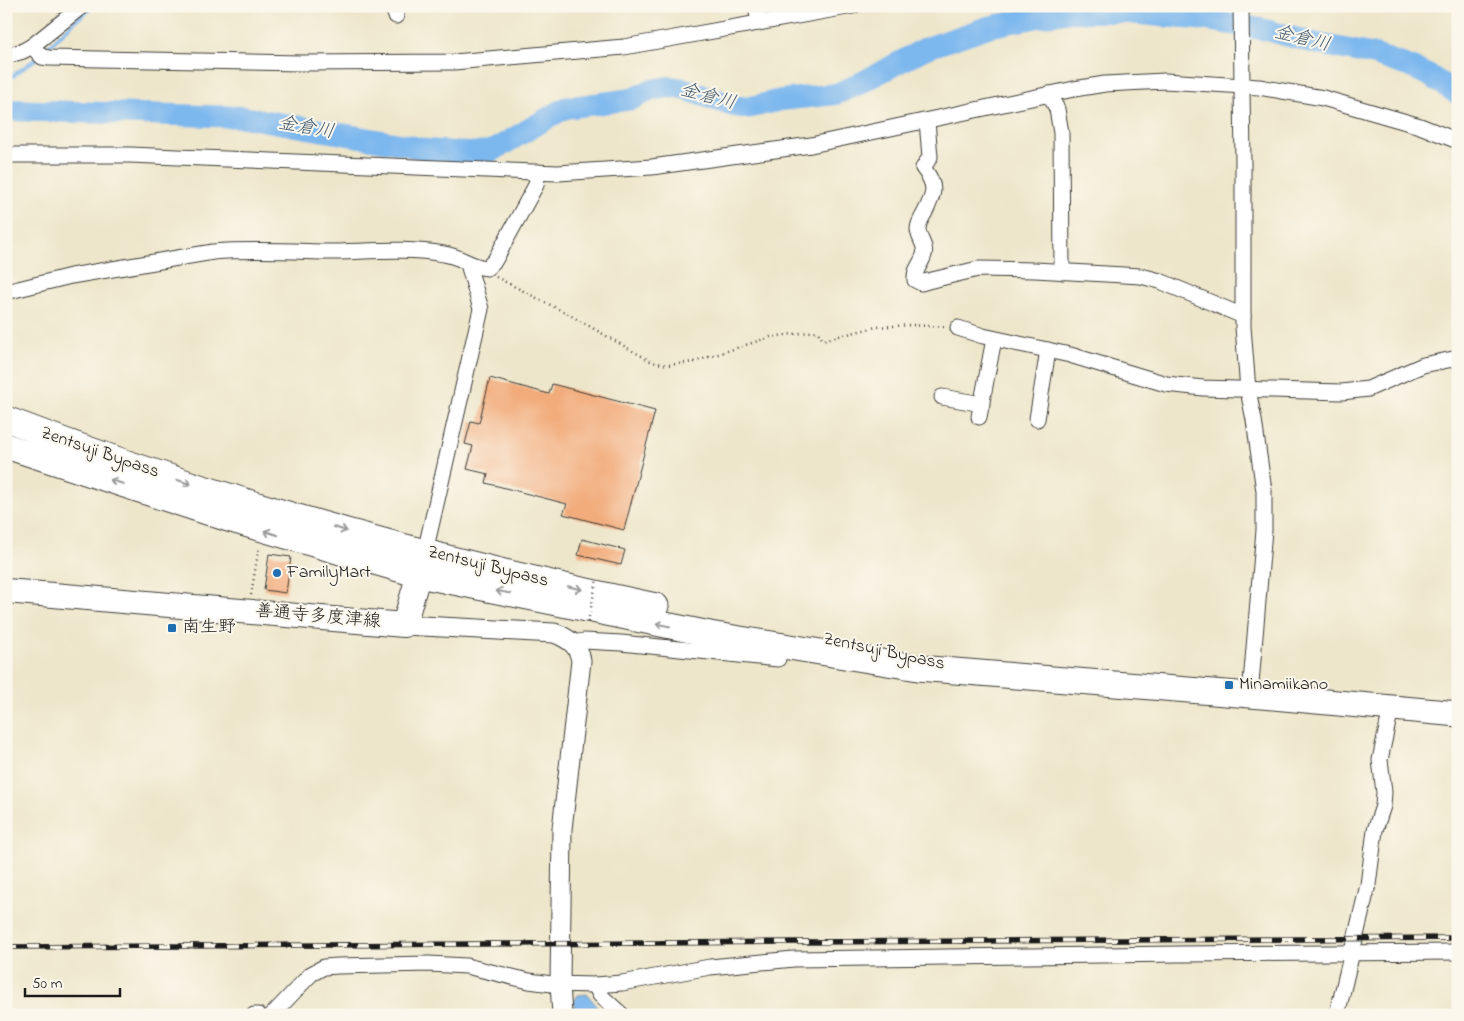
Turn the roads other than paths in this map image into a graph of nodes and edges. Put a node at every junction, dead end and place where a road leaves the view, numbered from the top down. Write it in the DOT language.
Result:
graph roads {
  1 [pos="82,6"];
  2 [pos="756,6"];
  3 [pos="853,6"];
  4 [pos="1241,6"];
  5 [pos="759,23"];
  6 [pos="37,51"];
  7 [pos="6,56"];
  8 [pos="1242,86"];
  9 [pos="1049,94"];
  10 [pos="927,121"];
  11 [pos="1458,141"];
  12 [pos="6,155"];
  13 [pos="538,172"];
  14 [pos="473,265"];
  15 [pos="1062,272"];
  16 [pos="6,292"];
  17 [pos="1243,316"];
  18 [pos="958,328"];
  19 [pos="994,339"];
  20 [pos="1048,350"];
  21 [pos="1458,358"];
  22 [pos="1248,390"];
  23 [pos="942,397"];
  24 [pos="6,419"];
  25 [pos="1036,419"];
  26 [pos="6,446"];
  27 [pos="422,564"];
  28 [pos="6,591"];
  29 [pos="404,624"];
  30 [pos="573,643"];
  31 [pos="778,659"];
  32 [pos="1250,695"];
  33 [pos="1391,708"];
  34 [pos="1458,714"];
  35 [pos="1352,952"];
  36 [pos="1458,952"];
  37 [pos="560,984"];
  38 [pos="595,985"];
  39 [pos="254,1015"];
  40 [pos="258,1015"];
  41 [pos="272,1015"];
  42 [pos="562,1015"];
  43 [pos="622,1015"];
  44 [pos="1338,1015"];
  1 -- 6 [label="street"];
  2 -- 5 [label="street"];
  3 -- 5 [label="street"];
  4 -- 8 [label="street"];
  5 -- 6 [label="street"];
  6 -- 7 [label="street"];
  8 -- 9 [label="street"];
  8 -- 11 [label="street"];
  8 -- 17 [label="street"];
  9 -- 10 [label="street"];
  9 -- 15 [label="street"];
  10 -- 13 [label="street"];
  10 -- 15 [label="street"];
  12 -- 13 [label="street"];
  13 -- 14 [label="street"];
  14 -- 16 [label="street"];
  14 -- 27 [label="street"];
  15 -- 17 [label="street"];
  17 -- 22 [label="street"];
  18 -- 19 [label="street"];
  19 -- 20 [label="street"];
  19 -- 23 [label="street"];
  20 -- 22 [label="street"];
  20 -- 25 [label="street"];
  21 -- 22 [label="street"];
  22 -- 32 [label="street"];
  24 -- 27 [label="highway, Zentsuji Bypass, one-way"];
  27 -- 26 [label="highway, Zentsuji Bypass, one-way"];
  27 -- 29 [label="main road, 善通寺多度津線"];
  27 -- 32 [label="highway, Zentsuji Bypass"];
  28 -- 29 [label="main road, 善通寺多度津線"];
  29 -- 30 [label="street"];
  30 -- 31 [label="street"];
  30 -- 37 [label="street"];
  32 -- 33 [label="highway, Zentsuji Bypass"];
  33 -- 34 [label="highway, Zentsuji Bypass"];
  33 -- 35 [label="street"];
  35 -- 36 [label="street"];
  35 -- 38 [label="street"];
  35 -- 44 [label="street"];
  37 -- 38 [label="street"];
  37 -- 41 [label="street"];
  37 -- 42 [label="street"];
  38 -- 43 [label="street"];
  39 -- 40 [label="street"];
}
